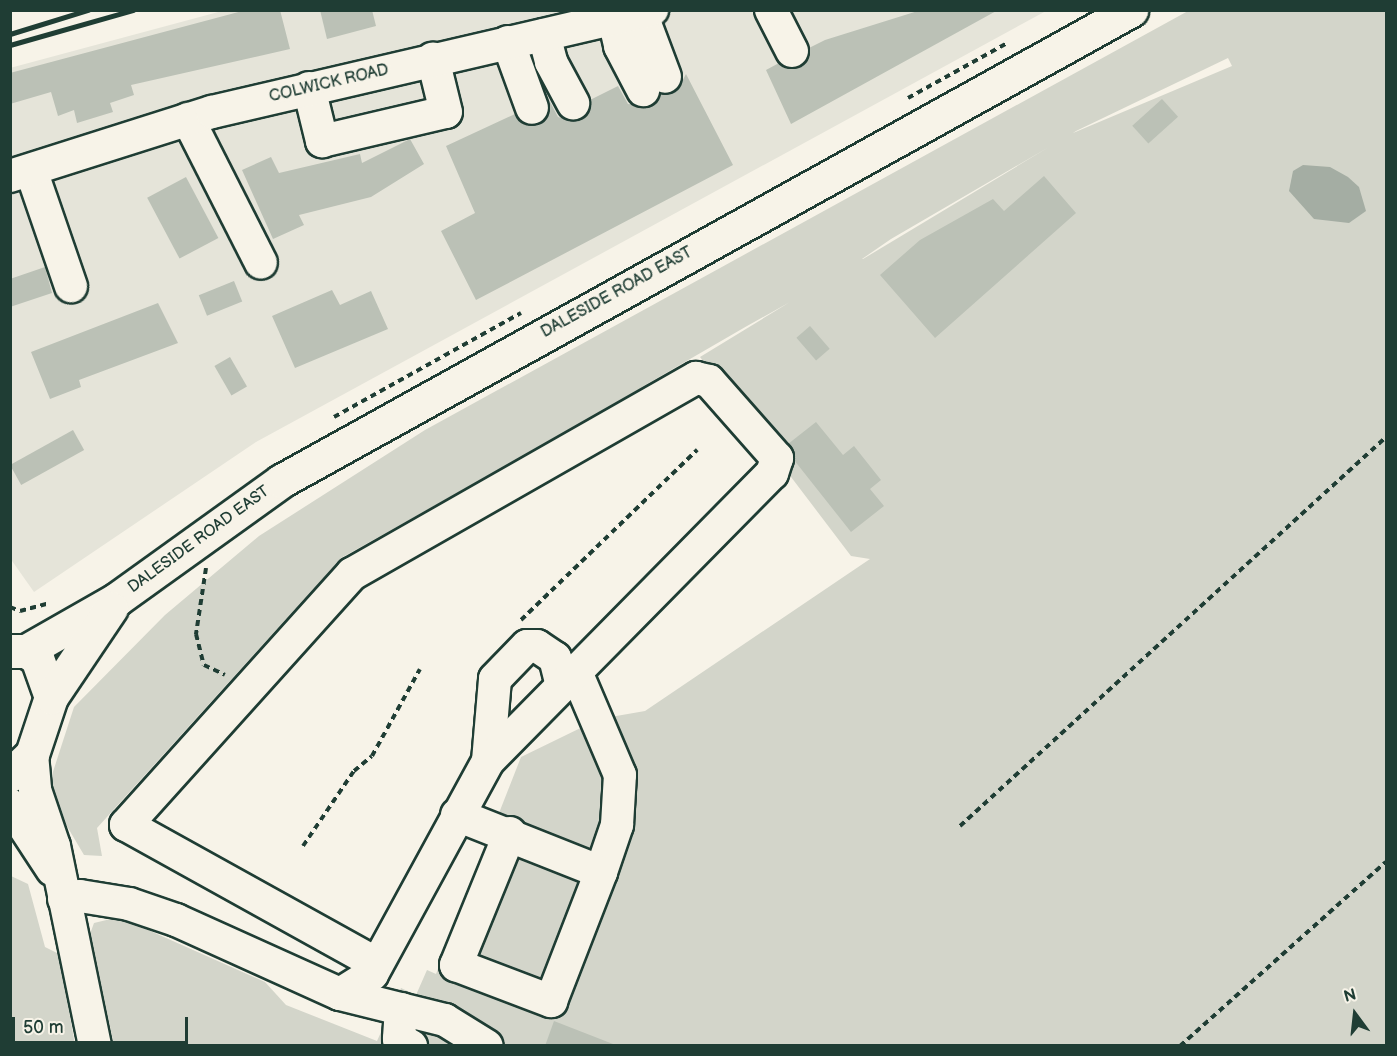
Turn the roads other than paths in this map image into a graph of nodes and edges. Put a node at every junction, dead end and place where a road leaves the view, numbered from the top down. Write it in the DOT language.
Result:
graph roads {
  1 [pos="771,10"];
  2 [pos="1131,10"];
  3 [pos="636,14"];
  4 [pos="544,35"];
  5 [pos="508,42"];
  6 [pos="792,51"];
  7 [pos="433,59"];
  8 [pos="654,83"];
  9 [pos="309,88"];
  10 [pos="573,103"];
  11 [pos="532,108"];
  12 [pos="188,119"];
  13 [pos="21,173"];
  14 [pos="261,262"];
  15 [pos="71,286"];
  16 [pos="117,599"];
  17 [pos="17,649"];
  18 [pos="569,679"];
  19 [pos="51,697"];
  20 [pos="488,761"];
  21 [pos="19,773"];
  22 [pos="10,805"];
  23 [pos="457,815"];
  24 [pos="510,833"];
  25 [pos="21,843"];
  26 [pos="601,872"];
  27 [pos="61,888"];
  28 [pos="377,964"];
  29 [pos="339,994"];
  30 [pos="401,1009"];
  31 [pos="95,1046"];
  32 [pos="411,1046"];
  33 [pos="487,1046"];
  1 -- 6 [label="street"];
  2 -- 16 [label="main road, DALESIDE ROAD EAST"];
  3 -- 4 [label="street, COLWICK ROAD"];
  3 -- 8 [label="street"];
  4 -- 5 [label="street, COLWICK ROAD"];
  4 -- 10 [label="street"];
  5 -- 7 [label="street, COLWICK ROAD"];
  5 -- 11 [label="street"];
  7 -- 9 [label="street, COLWICK ROAD"];
  7 -- 9 [label="street"];
  9 -- 12 [label="street, COLWICK ROAD"];
  12 -- 13 [label="street, COLWICK ROAD"];
  12 -- 14 [label="street"];
  13 -- 15 [label="street"];
  16 -- 17 [label="main road, DALESIDE ROAD EAST"];
  16 -- 19 [label="main road, DALESIDE ROAD EAST"];
  17 -- 19 [label="main road"];
  18 -- 20 [label="street"];
  18 -- 20 [label="street"];
  18 -- 26 [label="street"];
  18 -- 28 [label="street"];
  19 -- 21 [label="main road, DALESIDE ROAD EAST"];
  20 -- 23 [label="street"];
  21 -- 27 [label="street"];
  22 -- 25 [label="street"];
  23 -- 24 [label="street"];
  23 -- 28 [label="street"];
  24 -- 26 [label="street"];
  24 -- 26 [label="street"];
  25 -- 27 [label="street"];
  27 -- 29 [label="street"];
  27 -- 31 [label="street"];
  28 -- 29 [label="street"];
  29 -- 30 [label="street"];
  30 -- 32 [label="street"];
  30 -- 33 [label="street"];
}
